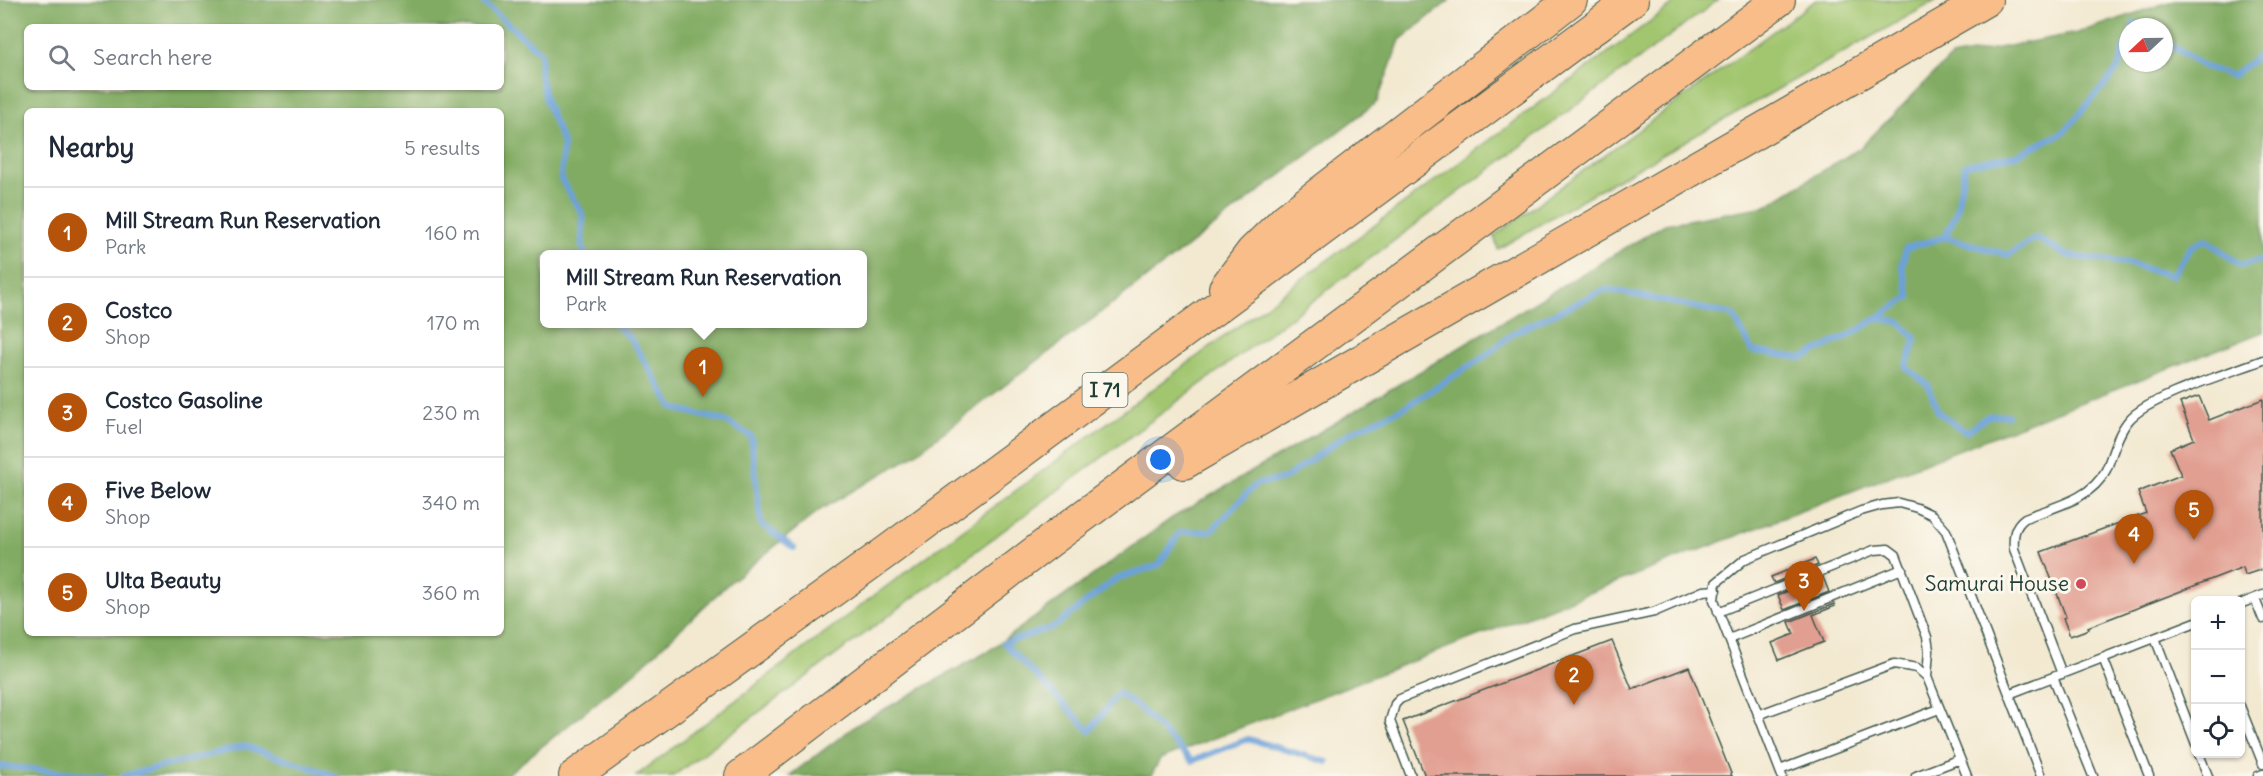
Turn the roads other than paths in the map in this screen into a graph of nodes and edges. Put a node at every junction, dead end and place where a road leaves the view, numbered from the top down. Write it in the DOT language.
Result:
graph roads {
  1 [pos="1572,0"];
  2 [pos="1632,0"];
  3 [pos="1779,0"];
  4 [pos="1986,0"];
  5 [pos="1203,317"];
  6 [pos="2263,360"];
  7 [pos="1051,540"];
  8 [pos="1902,569"];
  9 [pos="1716,590"];
  10 [pos="2259,597"];
  11 [pos="2245,602"];
  12 [pos="1718,612"];
  13 [pos="2263,619"];
  14 [pos="2191,624"];
  15 [pos="2155,638"];
  16 [pos="1729,639"];
  17 [pos="2103,658"];
  18 [pos="2057,675"];
  19 [pos="1927,677"];
  20 [pos="2009,694"];
  21 [pos="1939,709"];
  22 [pos="1758,715"];
  23 [pos="2245,717"];
  24 [pos="2191,731"];
  25 [pos="2201,758"];
  26 [pos="1960,759"];
  27 [pos="2263,764"];
  28 [pos="1781,773"];
  29 [pos="2263,774"];
  30 [pos="575,776"];
  31 [pos="741,776"];
  32 [pos="1411,776"];
  33 [pos="1916,776"];
  34 [pos="1967,776"];
  35 [pos="2041,776"];
  36 [pos="2093,776"];
  37 [pos="2149,776"];
  38 [pos="2208,776"];
  39 [pos="2258,776"];
  1 -- 5 [label="highway"];
  2 -- 5 [label="highway, I 71"];
  3 -- 7 [label="highway"];
  4 -- 7 [label="highway"];
  5 -- 30 [label="highway, I 71"];
  6 -- 18 [label="lane"];
  7 -- 31 [label="highway"];
  8 -- 12 [label="lane"];
  8 -- 16 [label="lane"];
  8 -- 19 [label="lane"];
  9 -- 12 [label="lane"];
  9 -- 20 [label="lane"];
  9 -- 32 [label="lane"];
  10 -- 11 [label="lane"];
  10 -- 13 [label="lane"];
  12 -- 16 [label="lane"];
  14 -- 15 [label="lane"];
  15 -- 17 [label="lane"];
  15 -- 24 [label="lane"];
  16 -- 22 [label="lane"];
  17 -- 18 [label="lane"];
  17 -- 37 [label="lane"];
  18 -- 20 [label="lane"];
  18 -- 36 [label="lane"];
  19 -- 21 [label="lane"];
  19 -- 22 [label="lane"];
  20 -- 35 [label="lane"];
  21 -- 26 [label="lane"];
  21 -- 28 [label="lane"];
  22 -- 28 [label="lane"];
  23 -- 27 [label="lane"];
  25 -- 38 [label="lane"];
  26 -- 33 [label="lane"];
  26 -- 34 [label="lane"];
  29 -- 39 [label="lane"];
}
